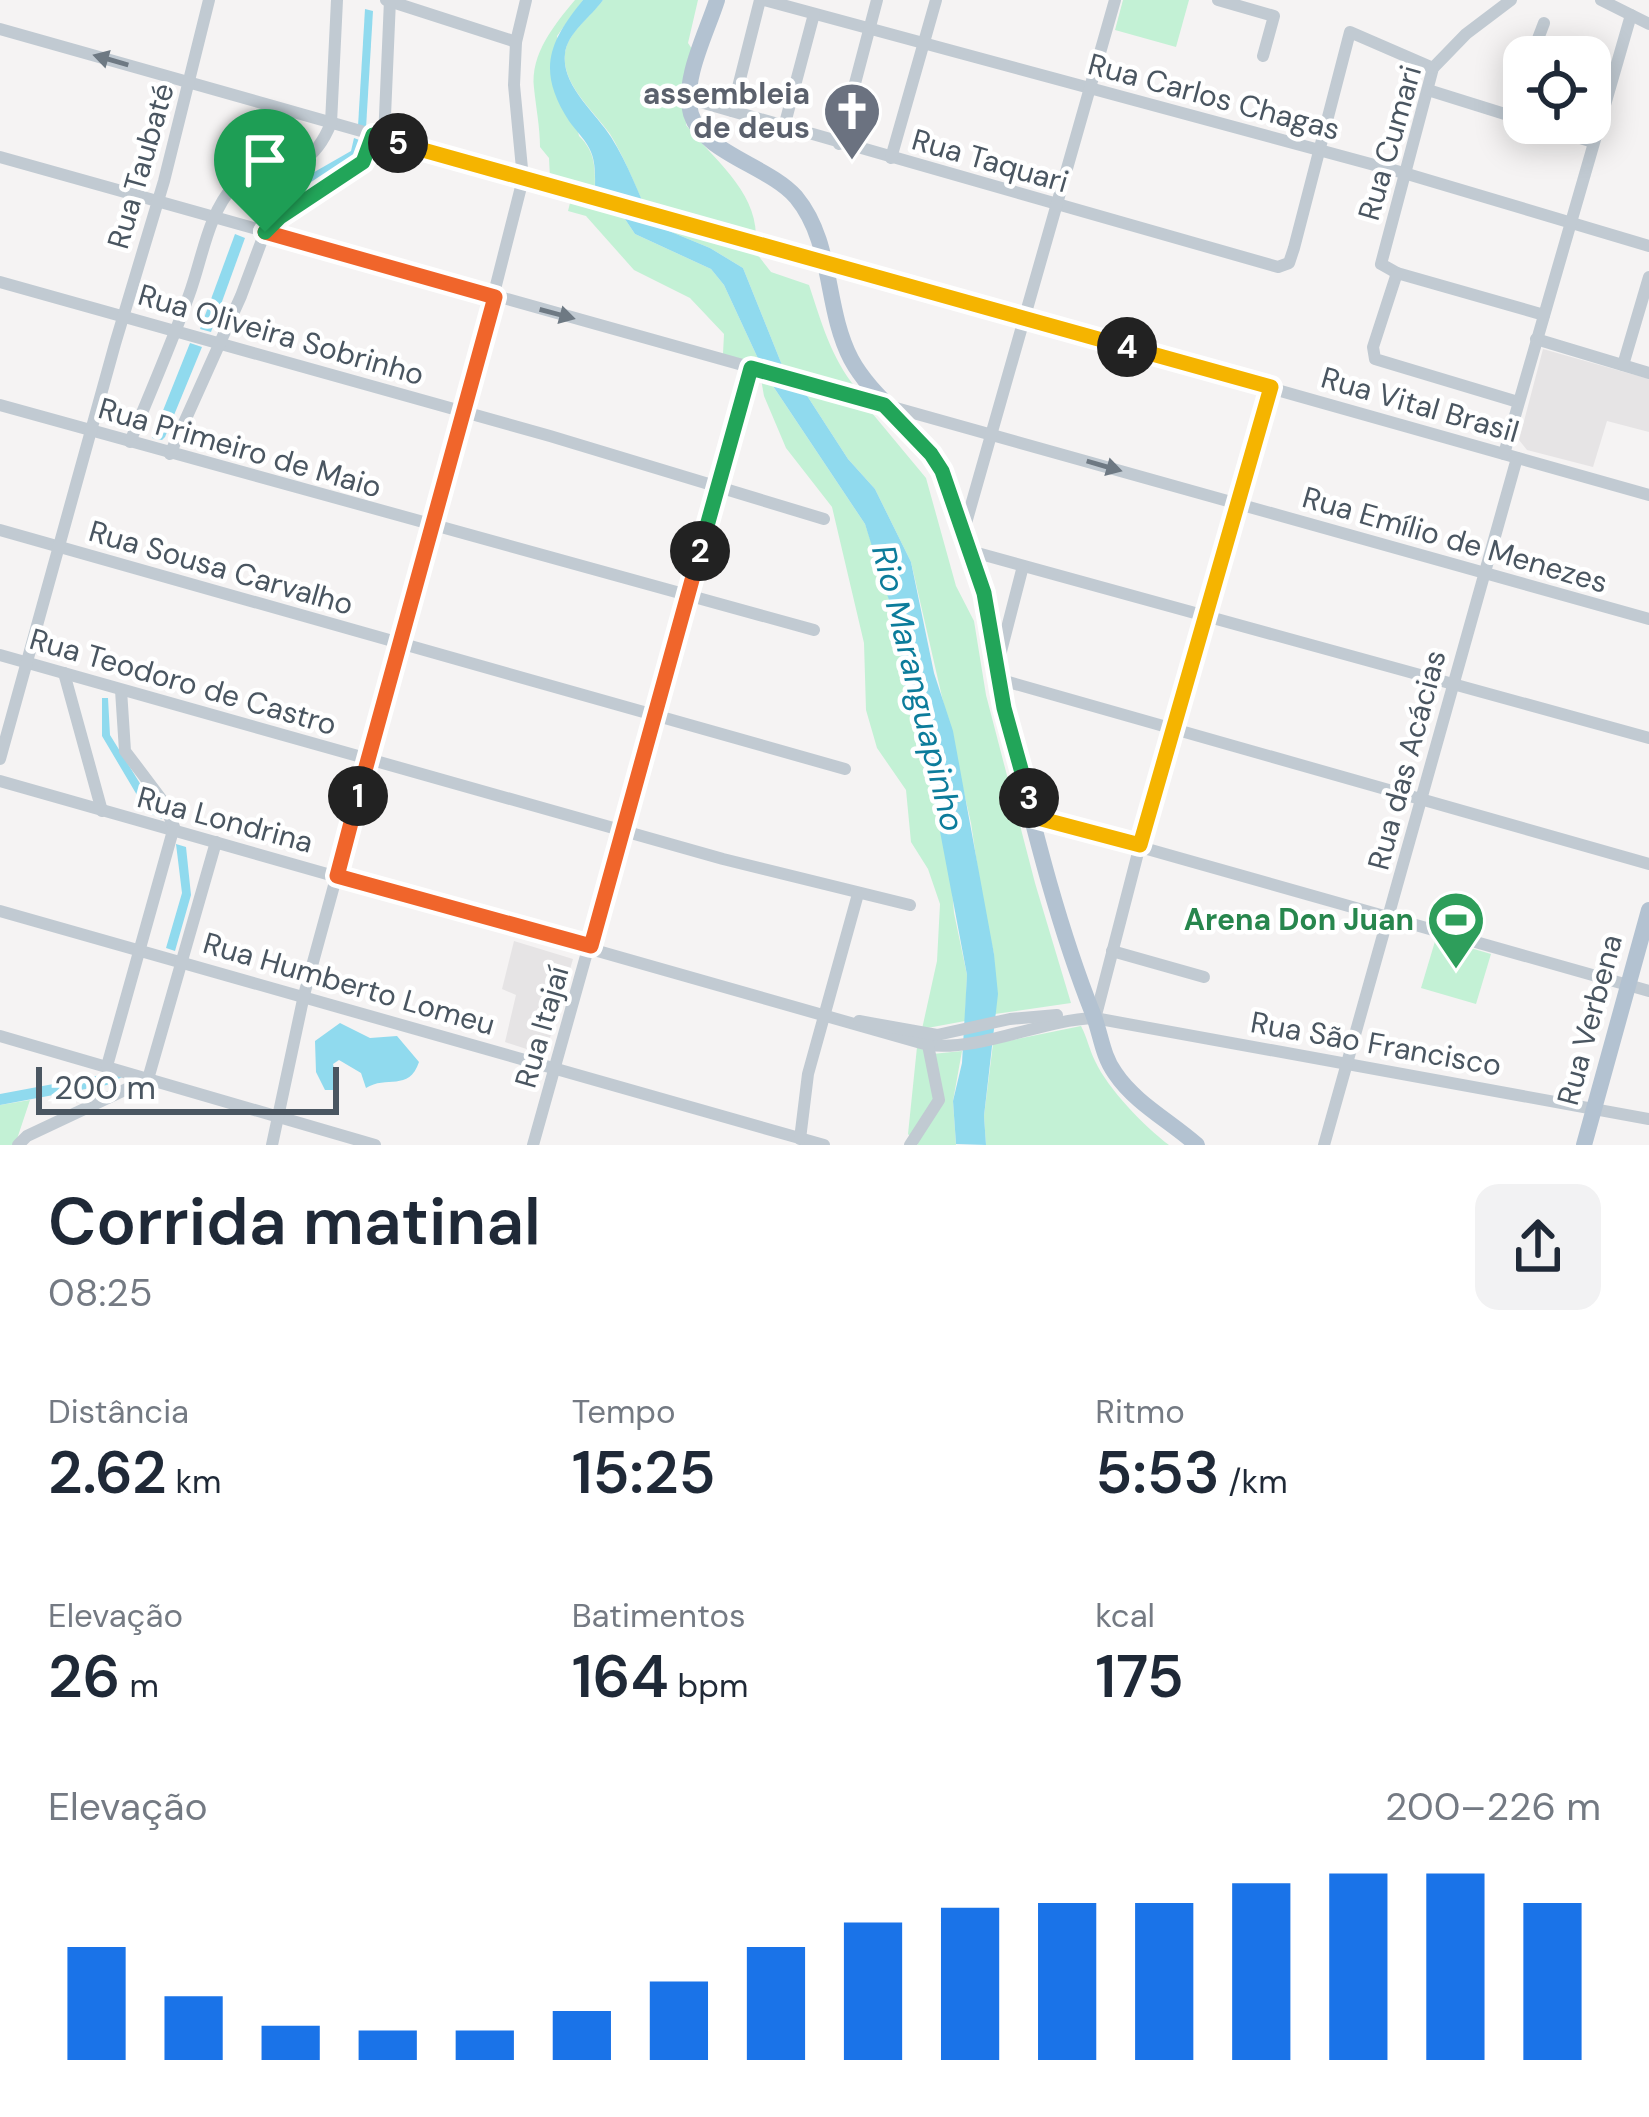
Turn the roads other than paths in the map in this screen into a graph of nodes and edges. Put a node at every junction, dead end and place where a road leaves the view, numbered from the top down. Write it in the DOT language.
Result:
graph roads {
  1 [pos="209,0"];
  2 [pos="338,0"];
  3 [pos="388,0"];
  4 [pos="526,0"];
  5 [pos="717,0"];
  6 [pos="762,0"];
  7 [pos="826,0"];
  8 [pos="877,0"];
  9 [pos="936,0"];
  10 [pos="1115,0"];
  11 [pos="1218,0"];
  12 [pos="1511,0"];
  13 [pos="1600,0"];
  14 [pos="810,13"];
  15 [pos="1631,15"];
  16 [pos="1544,23"];
  17 [pos="1649,24"];
  18 [pos="0,29"];
  19 [pos="869,30"];
  20 [pos="1539,36"];
  21 [pos="516,42"];
  22 [pos="925,44"];
  23 [pos="1263,56"];
  24 [pos="1433,68"];
  25 [pos="189,82"];
  26 [pos="1611,82"];
  27 [pos="1090,88"];
  28 [pos="1428,90"];
  29 [pos="690,100"];
  30 [pos="732,111"];
  31 [pos="1503,113"];
  32 [pos="331,123"];
  33 [pos="784,127"];
  34 [pos="378,137"];
  35 [pos="839,144"];
  36 [pos="1592,144"];
  37 [pos="1319,151"];
  38 [pos="0,157"];
  39 [pos="891,158"];
  40 [pos="1404,173"];
  41 [pos="523,179"];
  42 [pos="157,202"];
  43 [pos="1057,205"];
  44 [pos="212,219"];
  45 [pos="1571,224"];
  46 [pos="265,232"];
  47 [pos="1649,246"];
  48 [pos="824,263"];
  49 [pos="1397,274"];
  50 [pos="1649,277"];
  51 [pos="0,282"];
  52 [pos="495,297"];
  53 [pos="1544,315"];
  54 [pos="124,316"];
  55 [pos="1024,318"];
  56 [pos="175,332"];
  57 [pos="1536,339"];
  58 [pos="220,344"];
  59 [pos="1623,365"];
  60 [pos="756,369"];
  61 [pos="1649,373"];
  62 [pos="1271,387"];
  63 [pos="1518,402"];
  64 [pos="884,405"];
  65 [pos="0,406"];
  66 [pos="464,412"];
  67 [pos="93,432"];
  68 [pos="991,435"];
  69 [pos="130,442"];
  70 [pos="170,454"];
  71 [pos="1510,456"];
  72 [pos="718,485"];
  73 [pos="1649,495"];
  74 [pos="1239,504"];
  75 [pos="824,519"];
  76 [pos="431,526"];
  77 [pos="0,530"];
  78 [pos="967,542"];
  79 [pos="58,547"];
  80 [pos="1023,566"];
  81 [pos="1483,575"];
  82 [pos="688,597"];
  83 [pos="1207,615"];
  84 [pos="1649,620"];
  85 [pos="814,631"];
  86 [pos="400,644"];
  87 [pos="0,655"];
  88 [pos="29,662"];
  89 [pos="998,672"];
  90 [pos="64,673"];
  91 [pos="1453,686"];
  92 [pos="121,689"];
  93 [pos="656,714"];
  94 [pos="1172,731"];
  95 [pos="1649,738"];
  96 [pos="368,759"];
  97 [pos="0,760"];
  98 [pos="844,769"];
  99 [pos="0,782"];
  100 [pos="1420,799"];
  101 [pos="102,811"];
  102 [pos="1034,817"];
  103 [pos="174,831"];
  104 [pos="623,831"];
  105 [pos="216,842"];
  106 [pos="1140,845"];
  107 [pos="1649,864"];
  108 [pos="337,876"];
  109 [pos="858,895"];
  110 [pos="910,904"];
  111 [pos="1649,910"];
  112 [pos="0,911"];
  113 [pos="1389,916"];
  114 [pos="591,946"];
  115 [pos="138,950"];
  116 [pos="1112,951"];
  117 [pos="182,962"];
  118 [pos="1204,977"];
  119 [pos="1627,985"];
  120 [pos="1649,991"];
  121 [pos="304,995"];
  122 [pos="826,1014"];
  123 [pos="1095,1018"];
  124 [pos="852,1021"];
  125 [pos="0,1036"];
  126 [pos="951,1039"];
  127 [pos="928,1045"];
  128 [pos="1346,1063"];
  129 [pos="107,1066"];
  130 [pos="555,1066"];
  131 [pos="148,1078"];
  132 [pos="1594,1108"];
  133 [pos="277,1118"];
  134 [pos="1649,1119"];
  135 [pos="792,1140"];
  136 [pos="18,1145"];
  137 [pos="272,1145"];
  138 [pos="375,1145"];
  139 [pos="533,1145"];
  140 [pos="824,1145"];
  141 [pos="910,1145"];
  142 [pos="1197,1145"];
  143 [pos="1324,1145"];
  144 [pos="1584,1145"];
  1 -- 25 [label="street, Rua Taubaté"];
  2 -- 32 [label="street"];
  3 -- 21 [label="street"];
  3 -- 34 [label="street"];
  4 -- 21 [label="street"];
  5 -- 29 [label="main road"];
  6 -- 14 [label="street, Rua Carlos Chagas"];
  6 -- 30 [label="street"];
  7 -- 14 [label="street"];
  8 -- 19 [label="street"];
  9 -- 22 [label="street"];
  10 -- 27 [label="street"];
  11 -- 23 [label="street"];
  12 -- 24 [label="street, Rua Cumari"];
  13 -- 15 [label="street"];
  14 -- 19 [label="street, Rua Carlos Chagas"];
  14 -- 33 [label="street"];
  15 -- 17 [label="street"];
  15 -- 26 [label="street, Rua das Acácias"];
  16 -- 20 [label="street"];
  25 -- 18 [label="street, Rua Vital Brasil, one-way"];
  19 -- 22 [label="street, Rua Carlos Chagas"];
  19 -- 35 [label="street"];
  21 -- 41 [label="street"];
  22 -- 27 [label="street, Rua Carlos Chagas"];
  22 -- 39 [label="street"];
  24 -- 28 [label="street, Rua Cumari"];
  24 -- 37 [label="street"];
  25 -- 32 [label="street, Rua Vital Brasil"];
  25 -- 42 [label="street, Rua Taubaté"];
  27 -- 37 [label="street, Rua Carlos Chagas"];
  27 -- 43 [label="street"];
  28 -- 31 [label="street"];
  28 -- 40 [label="street, Rua Cumari"];
  29 -- 30 [label="street, Rua Taquari"];
  29 -- 48 [label="main road"];
  30 -- 33 [label="street, Rua Taquari"];
  32 -- 34 [label="street, Rua Vital Brasil"];
  32 -- 44 [label="street"];
  33 -- 35 [label="street, Rua Taquari"];
  34 -- 41 [label="street, Rua Vital Brasil"];
  34 -- 46 [label="street"];
  35 -- 39 [label="street, Rua Taquari"];
  36 -- 45 [label="street, Rua das Acácias"];
  37 -- 40 [label="street, Rua Carlos Chagas"];
  37 -- 43 [label="street, Rua Taquari"];
  38 -- 42 [label="street, Rua Emílio de Menezes"];
  39 -- 43 [label="street, Rua Taquari"];
  40 -- 45 [label="street, Rua Carlos Chagas"];
  40 -- 49 [label="street, Rua Cumari"];
  41 -- 48 [label="street, Rua Vital Brasil"];
  41 -- 52 [label="street"];
  42 -- 44 [label="street, Rua Emílio de Menezes"];
  42 -- 54 [label="street, Rua Taubaté"];
  43 -- 55 [label="street"];
  44 -- 46 [label="street, Rua Emílio de Menezes"];
  44 -- 56 [label="street"];
  45 -- 47 [label="street, Rua Carlos Chagas"];
  45 -- 53 [label="street, Rua das Acácias"];
  46 -- 52 [label="street, Rua Emílio de Menezes"];
  46 -- 58 [label="street"];
  48 -- 55 [label="street, Rua Vital Brasil"];
  48 -- 64 [label="main road"];
  49 -- 53 [label="street"];
  49 -- 63 [label="street"];
  50 -- 59 [label="street"];
  51 -- 54 [label="street, Rua Oliveira Sobrinho"];
  52 -- 60 [label="street, Rua Emílio de Menezes, one-way"];
  52 -- 66 [label="street"];
  53 -- 57 [label="street, Rua das Acácias"];
  54 -- 56 [label="street, Rua Oliveira Sobrinho"];
  54 -- 67 [label="street, Rua Taubaté"];
  55 -- 62 [label="street, Rua Vital Brasil"];
  55 -- 68 [label="street"];
  56 -- 58 [label="street, Rua Oliveira Sobrinho"];
  56 -- 69 [label="street"];
  57 -- 59 [label="street"];
  57 -- 63 [label="street, Rua das Acácias"];
  58 -- 66 [label="street, Rua Oliveira Sobrinho"];
  58 -- 70 [label="street"];
  59 -- 61 [label="street"];
  60 -- 64 [label="street, Rua Emílio de Menezes"];
  60 -- 72 [label="street, Rua Itajaí"];
  62 -- 71 [label="street, Rua Vital Brasil"];
  62 -- 74 [label="street"];
  63 -- 71 [label="street, Rua das Acácias"];
  64 -- 68 [label="street, Rua Emílio de Menezes"];
  64 -- 78 [label="main road"];
  65 -- 67 [label="street, Rua Primeiro de Maio"];
  66 -- 72 [label="street, Rua Oliveira Sobrinho"];
  66 -- 76 [label="street"];
  67 -- 69 [label="street, Rua Primeiro de Maio"];
  67 -- 79 [label="street, Rua Taubaté"];
  68 -- 74 [label="street, Rua Emílio de Menezes, one-way"];
  68 -- 78 [label="street"];
  69 -- 70 [label="street, Rua Primeiro de Maio"];
  70 -- 76 [label="street, Rua Primeiro de Maio"];
  71 -- 73 [label="street, Rua Vital Brasil"];
  71 -- 81 [label="street, Rua das Acácias"];
  72 -- 75 [label="street, Rua Oliveira Sobrinho"];
  72 -- 82 [label="street, Rua Itajaí"];
  74 -- 81 [label="street, Rua Emílio de Menezes"];
  74 -- 83 [label="street"];
  76 -- 82 [label="street, Rua Primeiro de Maio"];
  76 -- 86 [label="street"];
  77 -- 79 [label="street, Rua Sousa Carvalho"];
  78 -- 80 [label="street"];
  78 -- 89 [label="main road"];
  79 -- 86 [label="street, Rua Sousa Carvalho"];
  79 -- 88 [label="street, Rua Taubaté"];
  80 -- 83 [label="street"];
  80 -- 89 [label="street"];
  81 -- 84 [label="street, Rua Emílio de Menezes"];
  81 -- 91 [label="street, Rua das Acácias"];
  82 -- 85 [label="street, Rua Primeiro de Maio"];
  82 -- 93 [label="street, Rua Itajaí"];
  83 -- 91 [label="street"];
  83 -- 94 [label="street"];
  86 -- 93 [label="street, Rua Sousa Carvalho"];
  86 -- 96 [label="street"];
  87 -- 88 [label="street, Rua Teodoro de Castro"];
  88 -- 90 [label="street, Rua Teodoro de Castro"];
  88 -- 97 [label="street, Rua Taubaté"];
  89 -- 94 [label="street"];
  89 -- 102 [label="main road"];
  90 -- 92 [label="street, Rua Teodoro de Castro"];
  90 -- 101 [label="street"];
  91 -- 95 [label="street"];
  91 -- 100 [label="street, Rua das Acácias"];
  92 -- 96 [label="street, Rua Teodoro de Castro"];
  92 -- 103 [label="street"];
  93 -- 98 [label="street, Rua Sousa Carvalho"];
  93 -- 104 [label="street, Rua Itajaí"];
  94 -- 100 [label="street"];
  94 -- 106 [label="street"];
  96 -- 104 [label="street, Rua Teodoro de Castro"];
  96 -- 108 [label="street"];
  99 -- 101 [label="street, Rua Londrina"];
  100 -- 107 [label="street"];
  100 -- 113 [label="street, Rua das Acácias"];
  101 -- 103 [label="street, Rua Londrina"];
  102 -- 106 [label="street"];
  102 -- 123 [label="main road"];
  103 -- 105 [label="street, Rua Londrina"];
  103 -- 115 [label="street"];
  104 -- 109 [label="street, Rua Teodoro de Castro"];
  104 -- 114 [label="street, Rua Itajaí"];
  105 -- 108 [label="street, Rua Londrina"];
  105 -- 117 [label="street"];
  106 -- 113 [label="street"];
  106 -- 116 [label="street"];
  108 -- 114 [label="street, Rua Londrina"];
  108 -- 121 [label="street"];
  109 -- 110 [label="street, Rua Teodoro de Castro"];
  109 -- 122 [label="street"];
  111 -- 119 [label="main road, Rua Verbena"];
  112 -- 115 [label="street, Rua Humberto Lomeu"];
  113 -- 119 [label="street"];
  113 -- 128 [label="street, Rua das Acácias"];
  114 -- 122 [label="street, Rua Londrina"];
  114 -- 130 [label="street, Rua Itajaí"];
  115 -- 117 [label="street, Rua Humberto Lomeu"];
  115 -- 129 [label="street"];
  116 -- 118 [label="street"];
  116 -- 123 [label="street"];
  117 -- 121 [label="street, Rua Humberto Lomeu"];
  117 -- 131 [label="street"];
  119 -- 120 [label="street"];
  119 -- 132 [label="main road, Rua Verbena"];
  121 -- 130 [label="street, Rua Humberto Lomeu"];
  121 -- 133 [label="street"];
  122 -- 124 [label="street, Rua Londrina"];
  122 -- 135 [label="street"];
  123 -- 126 [label="street, Rua São Francisco"];
  123 -- 128 [label="street, Rua São Francisco"];
  123 -- 142 [label="main road"];
  124 -- 126 [label="street"];
  124 -- 127 [label="street"];
  125 -- 129 [label="street"];
  126 -- 127 [label="street"];
  127 -- 141 [label="street"];
  128 -- 132 [label="street, Rua São Francisco"];
  128 -- 143 [label="street, Rua das Acácias"];
  129 -- 131 [label="street"];
  130 -- 135 [label="street, Rua Humberto Lomeu"];
  130 -- 139 [label="street, Rua Itajaí"];
  131 -- 133 [label="street"];
  131 -- 136 [label="street"];
  132 -- 134 [label="street, Rua São Francisco"];
  132 -- 144 [label="main road, Rua Verbena"];
  133 -- 137 [label="street"];
  133 -- 138 [label="street"];
  135 -- 140 [label="street, Rua Humberto Lomeu"];
}
